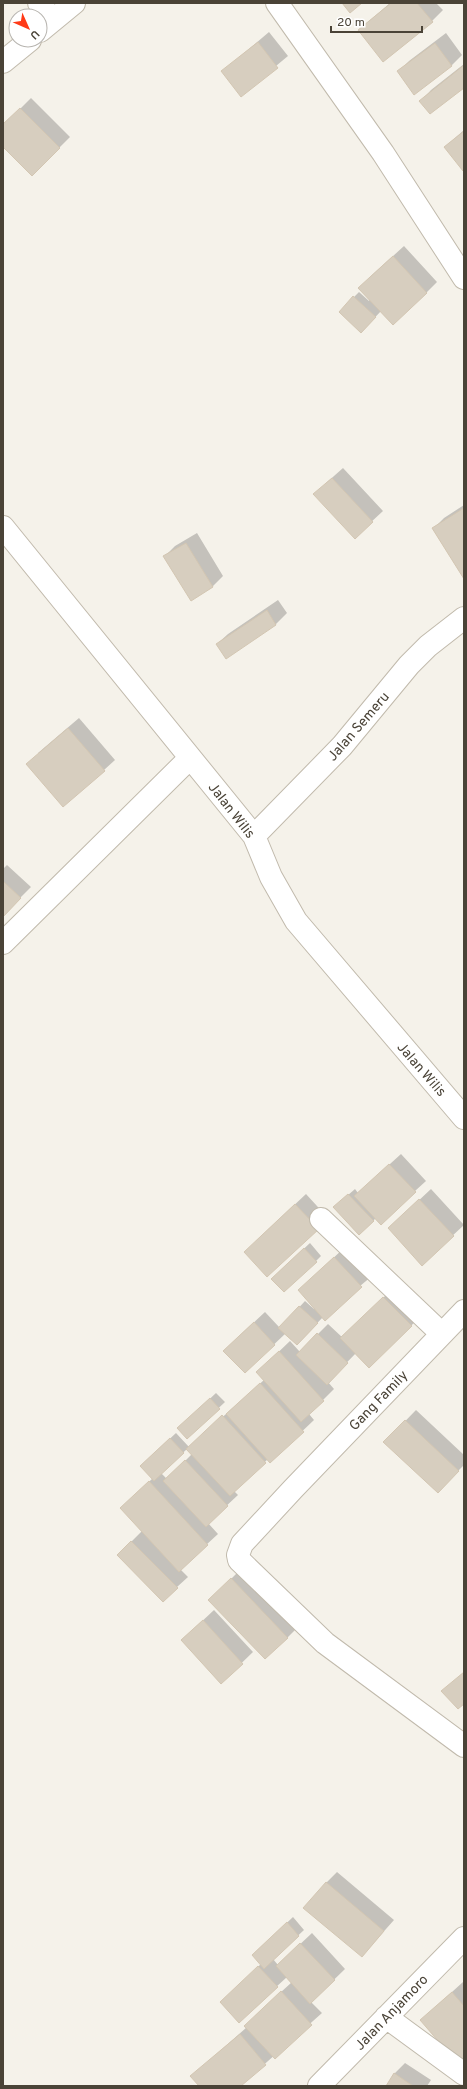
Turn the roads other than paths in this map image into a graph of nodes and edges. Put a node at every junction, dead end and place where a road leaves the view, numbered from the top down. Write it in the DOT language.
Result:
graph roads {
  1 [pos="74,3"];
  2 [pos="277,3"];
  3 [pos="48,25"];
  4 [pos="20,48"];
  5 [pos="3,62"];
  6 [pos="464,278"];
  7 [pos="3,527"];
  8 [pos="464,618"];
  9 [pos="190,758"];
  10 [pos="254,836"];
  11 [pos="3,944"];
  12 [pos="464,1118"];
  13 [pos="322,1219"];
  14 [pos="464,1311"];
  15 [pos="442,1334"];
  16 [pos="464,1746"];
  17 [pos="464,1938"];
  18 [pos="386,2017"];
  19 [pos="464,2074"];
  20 [pos="319,2086"];
  1 -- 3 [label="street"];
  2 -- 6 [label="street"];
  4 -- 5 [label="street"];
  7 -- 9 [label="street, Jalan Wilis"];
  8 -- 10 [label="street, Jalan Semeru"];
  9 -- 10 [label="street, Jalan Wilis"];
  9 -- 11 [label="street"];
  10 -- 12 [label="street, Jalan Wilis"];
  13 -- 15 [label="street"];
  14 -- 15 [label="street, Gang Family"];
  15 -- 16 [label="street, Gang Family"];
  17 -- 18 [label="street, Jalan Anjamoro"];
  18 -- 19 [label="street"];
  18 -- 20 [label="street, Jalan Anjamoro"];
}
